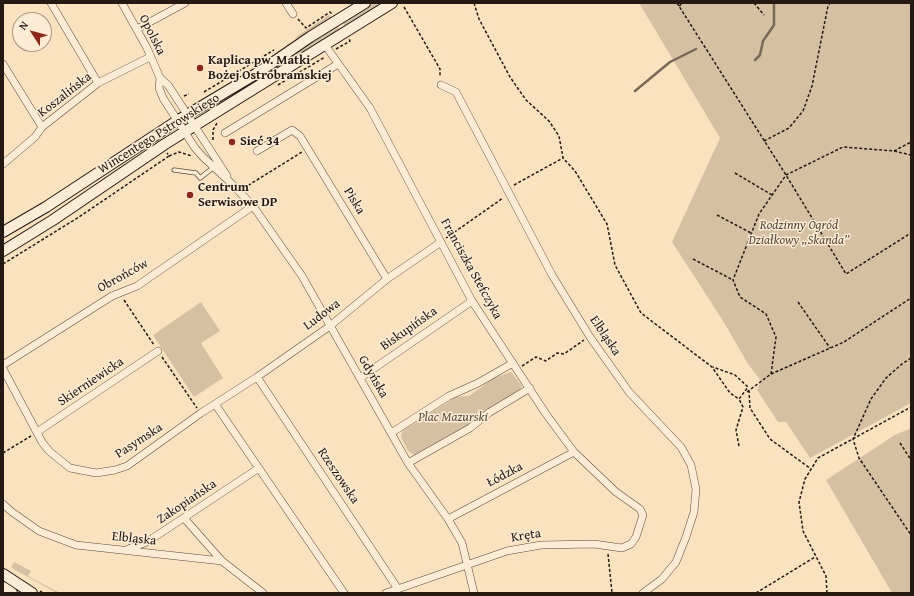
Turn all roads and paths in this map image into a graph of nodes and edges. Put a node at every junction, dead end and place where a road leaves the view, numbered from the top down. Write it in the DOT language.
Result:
graph roads {
  1 [pos="51,3"];
  2 [pos="122,3"];
  3 [pos="185,3"];
  4 [pos="286,3"];
  5 [pos="365,3"];
  6 [pos="392,3"];
  7 [pos="474,3"];
  8 [pos="677,3"];
  9 [pos="683,3"];
  10 [pos="754,3"];
  11 [pos="830,3"];
  12 [pos="679,6"];
  13 [pos="404,7"];
  14 [pos="293,14"];
  15 [pos="764,15"];
  16 [pos="337,20"];
  17 [pos="137,29"];
  18 [pos="345,32"];
  19 [pos="275,49"];
  20 [pos="327,49"];
  21 [pos="150,57"];
  22 [pos="3,64"];
  23 [pos="338,64"];
  24 [pos="5,72"];
  25 [pos="160,78"];
  26 [pos="98,83"];
  27 [pos="441,85"];
  28 [pos="275,87"];
  29 [pos="204,92"];
  30 [pos="188,115"];
  31 [pos="177,121"];
  32 [pos="219,122"];
  33 [pos="194,126"];
  34 [pos="42,128"];
  35 [pos="184,132"];
  36 [pos="225,133"];
  37 [pos="764,142"];
  38 [pos="911,142"];
  39 [pos="208,145"];
  40 [pos="308,149"];
  41 [pos="257,151"];
  42 [pos="894,151"];
  43 [pos="198,152"];
  44 [pos="911,155"];
  45 [pos="169,156"];
  46 [pos="563,158"];
  47 [pos="3,164"];
  48 [pos="214,167"];
  49 [pos="174,170"];
  50 [pos="735,173"];
  51 [pos="786,175"];
  52 [pos="231,183"];
  53 [pos="239,191"];
  54 [pos="508,191"];
  55 [pos="772,195"];
  56 [pos="253,206"];
  57 [pos="717,215"];
  58 [pos="3,232"];
  59 [pos="751,233"];
  60 [pos="911,234"];
  61 [pos="441,242"];
  62 [pos="3,251"];
  63 [pos="693,259"];
  64 [pos="387,278"];
  65 [pos="733,280"];
  66 [pos="112,296"];
  67 [pos="911,298"];
  68 [pos="472,300"];
  69 [pos="798,302"];
  70 [pos="330,326"];
  71 [pos="590,337"];
  72 [pos="830,348"];
  73 [pos="158,351"];
  74 [pos="911,358"];
  75 [pos="513,363"];
  76 [pos="3,365"];
  77 [pos="713,367"];
  78 [pos="3,369"];
  79 [pos="518,369"];
  80 [pos="771,374"];
  81 [pos="257,376"];
  82 [pos="360,378"];
  83 [pos="530,388"];
  84 [pos="749,390"];
  85 [pos="745,393"];
  86 [pos="739,398"];
  87 [pos="215,404"];
  88 [pos="911,407"];
  89 [pos="201,413"];
  90 [pos="37,432"];
  91 [pos="391,433"];
  92 [pos="853,439"];
  93 [pos="900,443"];
  94 [pos="739,446"];
  95 [pos="574,452"];
  96 [pos="3,453"];
  97 [pos="911,460"];
  98 [pos="408,463"];
  99 [pos="259,468"];
  100 [pos="811,469"];
  101 [pos="3,504"];
  102 [pos="634,505"];
  103 [pos="184,518"];
  104 [pos="448,519"];
  105 [pos="911,535"];
  106 [pos="609,546"];
  107 [pos="126,549"];
  108 [pos="815,557"];
  109 [pos="222,561"];
  110 [pos="468,564"];
  111 [pos="3,574"];
  112 [pos="3,587"];
  113 [pos="398,589"];
  114 [pos="12,593"];
  115 [pos="32,593"];
  116 [pos="263,593"];
  117 [pos="344,593"];
  118 [pos="386,593"];
  119 [pos="474,593"];
  120 [pos="612,593"];
  121 [pos="643,593"];
  122 [pos="756,593"];
  123 [pos="827,593"];
  1 -- 26 [label="street"];
  2 -- 17 [label="street, Opolska"];
  3 -- 17 [label="street"];
  4 -- 14 [label="street"];
  5 -- 16 [label="main road, Wincentego Pstrowskiego"];
  6 -- 18 [label="main road, Wincentego Pstrowskiego"];
  7 -- 46 [label="path"];
  8 -- 12 [label="path"];
  9 -- 12 [label="path"];
  10 -- 15 [label="path"];
  11 -- 37 [label="path"];
  12 -- 37 [label="path"];
  13 -- 27 [label="path"];
  14 -- 16 [label="path"];
  16 -- 30 [label="main road, Wincentego Pstrowskiego"];
  17 -- 21 [label="street, Opolska"];
  18 -- 20 [label="main road, Wincentego Pstrowskiego"];
  18 -- 20 [label="path"];
  19 -- 29 [label="path"];
  20 -- 23 [label="street, Franciszka Stefczyka"];
  20 -- 28 [label="path"];
  20 -- 33 [label="main road, Wincentego Pstrowskiego"];
  21 -- 25 [label="street, Opolska"];
  21 -- 26 [label="street, Koszalińska"];
  22 -- 24 [label="street"];
  23 -- 36 [label="street"];
  23 -- 61 [label="street, Franciszka Stefczyka"];
  24 -- 34 [label="street"];
  25 -- 30 [label="street, Opolska"];
  25 -- 31 [label="street, Opolska"];
  26 -- 34 [label="street, Koszalińska"];
  27 -- 54 [label="street, Elbląska"];
  30 -- 31 [label="main road, Wincentego Pstrowskiego"];
  30 -- 33 [label="street, Gdyńska"];
  31 -- 35 [label="street, Opolska"];
  31 -- 58 [label="main road, Wincentego Pstrowskiego"];
  32 -- 39 [label="path"];
  33 -- 35 [label="main road, Wincentego Pstrowskiego"];
  33 -- 39 [label="street, Gdyńska"];
  34 -- 47 [label="street, Koszalińska"];
  35 -- 43 [label="street, Gdyńska"];
  35 -- 62 [label="main road, Wincentego Pstrowskiego"];
  37 -- 51 [label="path"];
  38 -- 42 [label="path"];
  39 -- 52 [label="street, Gdyńska"];
  40 -- 41 [label="street, Piska"];
  40 -- 53 [label="path"];
  40 -- 64 [label="street, Piska"];
  42 -- 44 [label="path"];
  42 -- 51 [label="path"];
  43 -- 45 [label="path"];
  43 -- 48 [label="street, Gdyńska"];
  46 -- 54 [label="path"];
  46 -- 77 [label="path"];
  48 -- 49 [label="lane"];
  48 -- 52 [label="street, Gdyńska"];
  50 -- 55 [label="path"];
  51 -- 55 [label="path"];
  51 -- 60 [label="path"];
  52 -- 53 [label="street, Gdyńska"];
  53 -- 56 [label="street, Gdyńska"];
  54 -- 61 [label="path"];
  54 -- 71 [label="street, Elbląska"];
  55 -- 59 [label="path"];
  56 -- 66 [label="street, Obrońców"];
  56 -- 70 [label="street, Gdyńska"];
  57 -- 59 [label="path"];
  59 -- 65 [label="path"];
  61 -- 64 [label="street, Ludowa"];
  61 -- 68 [label="street, Franciszka Stefczyka"];
  63 -- 65 [label="path"];
  64 -- 70 [label="street, Ludowa"];
  65 -- 80 [label="path"];
  66 -- 73 [label="path"];
  66 -- 76 [label="street, Obrońców"];
  67 -- 72 [label="path"];
  68 -- 75 [label="street, Franciszka Stefczyka"];
  68 -- 82 [label="street, Biskupińska"];
  69 -- 72 [label="path"];
  70 -- 81 [label="street, Ludowa"];
  70 -- 82 [label="street, Gdyńska"];
  71 -- 79 [label="path"];
  71 -- 121 [label="street, Elbląska"];
  72 -- 80 [label="path"];
  73 -- 89 [label="path"];
  73 -- 90 [label="street, Skierniewicka"];
  74 -- 92 [label="path"];
  75 -- 79 [label="street, Franciszka Stefczyka"];
  75 -- 91 [label="street"];
  77 -- 85 [label="path"];
  77 -- 86 [label="path"];
  78 -- 90 [label="street, Pasymska"];
  79 -- 83 [label="street, Franciszka Stefczyka"];
  80 -- 84 [label="path"];
  81 -- 87 [label="street, Ludowa"];
  81 -- 113 [label="street, Rzeszowska"];
  82 -- 91 [label="street, Gdyńska"];
  83 -- 95 [label="street, Franciszka Stefczyka"];
  83 -- 98 [label="street"];
  84 -- 85 [label="path"];
  84 -- 100 [label="path"];
  85 -- 86 [label="path"];
  86 -- 94 [label="path"];
  87 -- 89 [label="street, Pasymska"];
  87 -- 99 [label="street"];
  88 -- 92 [label="path"];
  89 -- 90 [label="street, Pasymska"];
  90 -- 96 [label="path"];
  91 -- 98 [label="street, Gdyńska"];
  92 -- 100 [label="path"];
  92 -- 105 [label="path"];
  93 -- 97 [label="path"];
  95 -- 102 [label="street, Franciszka Stefczyka"];
  95 -- 104 [label="street, Łódzka"];
  98 -- 104 [label="street, Gdyńska"];
  99 -- 103 [label="street, Zakopiańska"];
  99 -- 117 [label="street"];
  100 -- 108 [label="path"];
  101 -- 107 [label="street, Elbląska"];
  102 -- 106 [label="street, Kręta"];
  103 -- 107 [label="street, Zakopiańska"];
  103 -- 109 [label="street"];
  104 -- 110 [label="street, Gdyńska"];
  106 -- 110 [label="street, Kręta"];
  106 -- 120 [label="path"];
  107 -- 109 [label="street, Elbląska"];
  108 -- 122 [label="path"];
  108 -- 123 [label="path"];
  109 -- 116 [label="street"];
  110 -- 113 [label="street, Kręta"];
  110 -- 119 [label="street, Gdyńska"];
  111 -- 115 [label="main road"];
  112 -- 114 [label="main road"];
  113 -- 118 [label="street, Kręta"];
}
